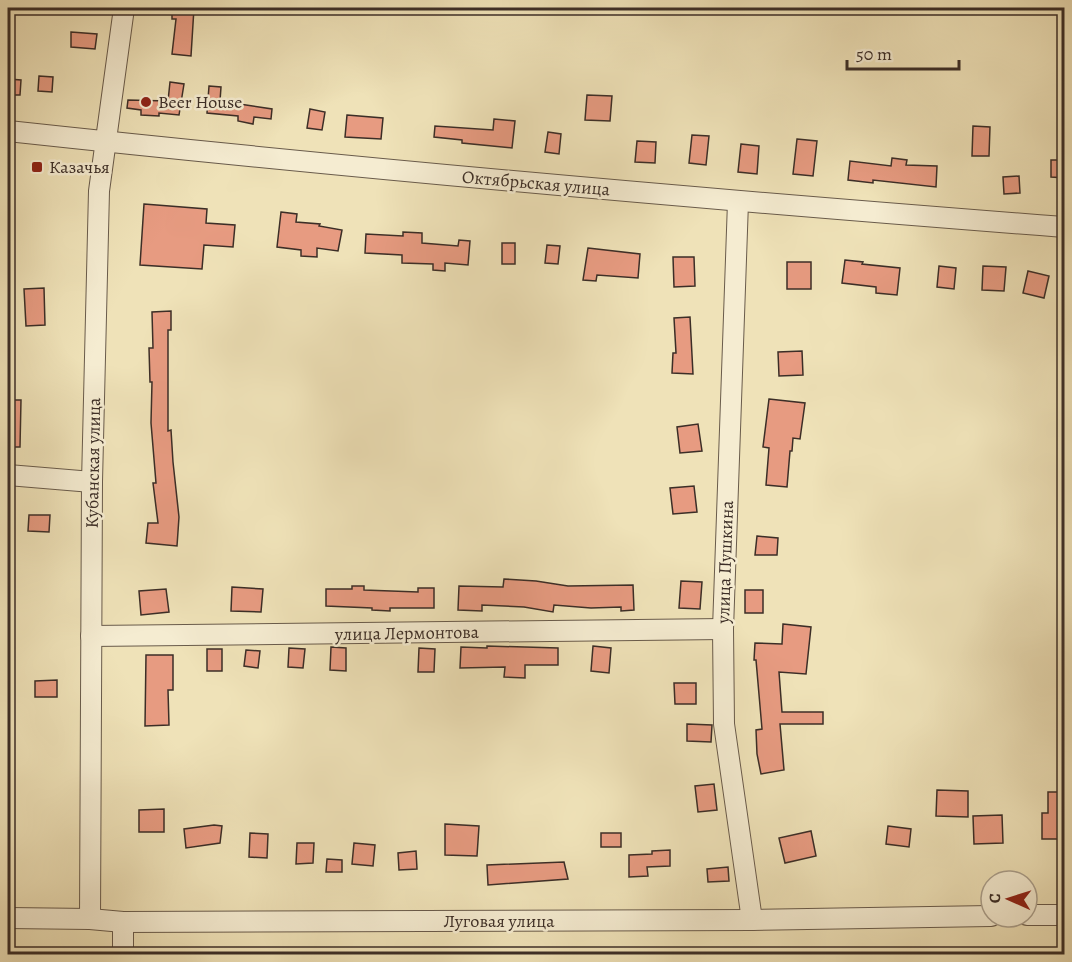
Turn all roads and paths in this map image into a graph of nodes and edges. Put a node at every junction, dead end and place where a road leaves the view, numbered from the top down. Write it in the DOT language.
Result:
graph roads {
  1 [pos="124,8"];
  2 [pos="8,131"];
  3 [pos="107,142"];
  4 [pos="738,202"];
  5 [pos="1065,227"];
  6 [pos="8,476"];
  7 [pos="92,482"];
  8 [pos="723,629"];
  9 [pos="91,636"];
  10 [pos="1039,915"];
  11 [pos="1065,915"];
  12 [pos="979,916"];
  13 [pos="8,918"];
  14 [pos="90,919"];
  15 [pos="752,920"];
  16 [pos="123,922"];
  17 [pos="123,954"];
  1 -- 3 [label="street, Кубанская улица"];
  2 -- 3 [label="street, Октябрьская улица"];
  3 -- 4 [label="street, Октябрьская улица"];
  3 -- 7 [label="street, Кубанская улица"];
  4 -- 5 [label="street, Октябрьская улица"];
  4 -- 8 [label="street, улица Пушкина"];
  6 -- 7 [label="street"];
  7 -- 9 [label="street, Кубанская улица"];
  8 -- 9 [label="street, улица Лермонтова"];
  8 -- 15 [label="street, улица Пушкина"];
  9 -- 14 [label="street, Кубанская улица"];
  10 -- 11 [label="street"];
  12 -- 15 [label="street, Луговая улица"];
  13 -- 14 [label="street, Луговая улица"];
  14 -- 16 [label="street, Луговая улица"];
  15 -- 16 [label="street, Луговая улица"];
  16 -- 17 [label="street"];
}
